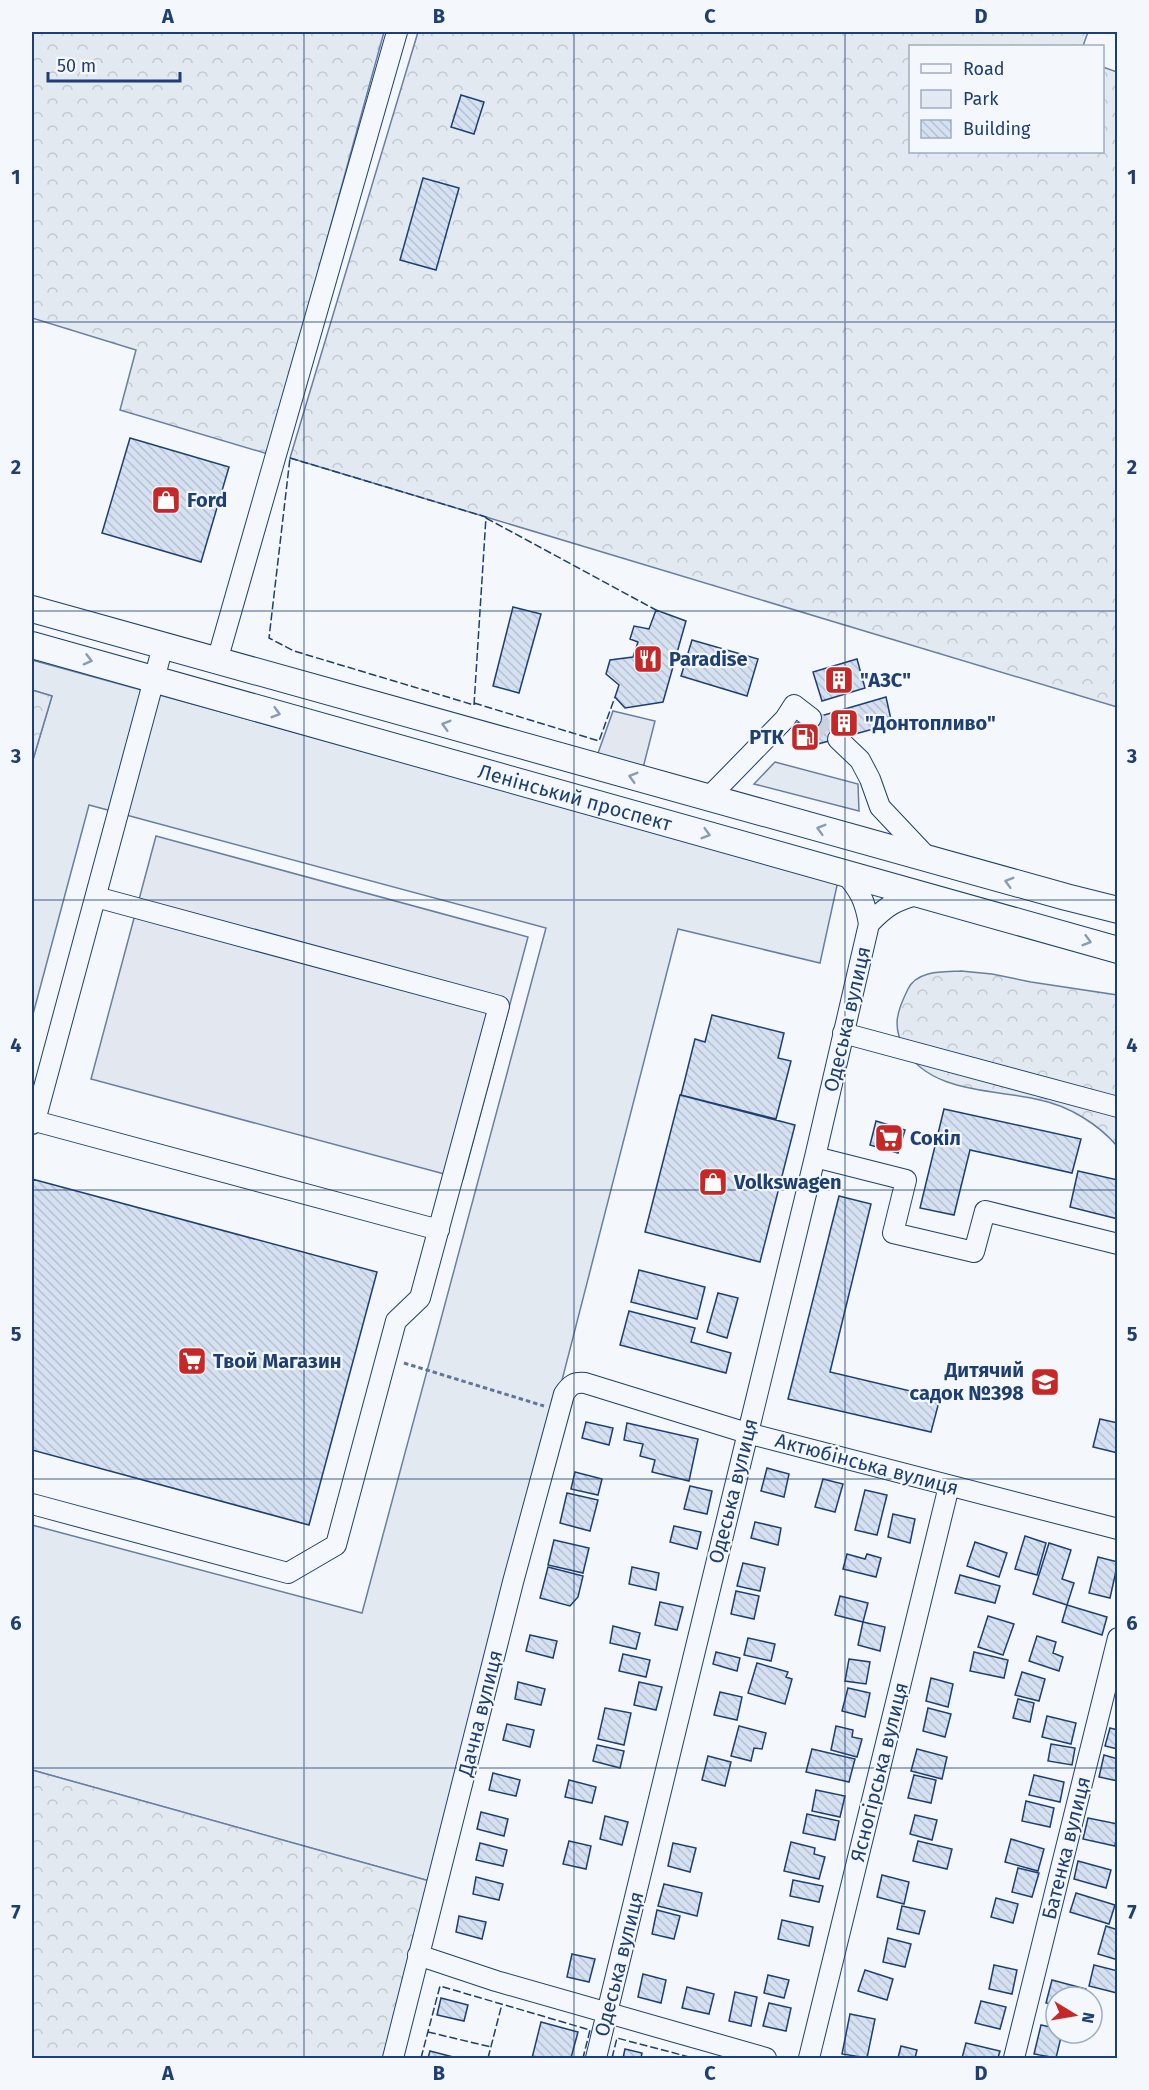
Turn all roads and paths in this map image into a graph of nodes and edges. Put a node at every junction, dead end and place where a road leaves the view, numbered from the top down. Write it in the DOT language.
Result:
graph roads {
  1 [pos="397,32"];
  2 [pos="32,609"];
  3 [pos="32,645"];
  4 [pos="163,646"];
  5 [pos="217,661"];
  6 [pos="154,679"];
  7 [pos="811,718"];
  8 [pos="838,739"];
  9 [pos="708,798"];
  10 [pos="929,859"];
  11 [pos="844,872"];
  12 [pos="921,894"];
  13 [pos="96,897"];
  14 [pos="1065,897"];
  15 [pos="1118,910"];
  16 [pos="869,924"];
  17 [pos="1057,932"];
  18 [pos="1118,950"];
  19 [pos="843,1033"];
  20 [pos="1118,1107"];
  21 [pos="33,1123"];
  22 [pos="815,1157"];
  23 [pos="439,1230"];
  24 [pos="1118,1244"];
  25 [pos="386,1358"];
  26 [pos="585,1383"];
  27 [pos="560,1410"];
  28 [pos="747,1433"];
  29 [pos="949,1486"];
  30 [pos="32,1504"];
  31 [pos="1118,1529"];
  32 [pos="1118,1638"];
  33 [pos="418,1955"];
  34 [pos="607,2013"];
  35 [pos="393,2058"];
  36 [pos="596,2058"];
  37 [pos="766,2058"];
  38 [pos="809,2058"];
  39 [pos="1014,2058"];
  1 -- 5 [label="street"];
  2 -- 4 [label="main road, Ленінський проспект"];
  3 -- 6 [label="main road, Ленінський проспект, one-way"];
  4 -- 5 [label="main road, Ленінський проспект"];
  4 -- 6 [label="street"];
  9 -- 5 [label="main road, Ленінський проспект, one-way"];
  6 -- 11 [label="main road, Ленінський проспект, one-way"];
  6 -- 13 [label="street"];
  7 -- 9 [label="street"];
  8 -- 10 [label="street"];
  10 -- 9 [label="main road, Ленінський проспект, one-way"];
  14 -- 10 [label="main road, Ленінський проспект, one-way"];
  11 -- 12 [label="main road, Ленінський проспект"];
  11 -- 16 [label="street, Одеська вулиця"];
  12 -- 16 [label="street, Одеська вулиця"];
  12 -- 17 [label="main road, Ленінський проспект"];
  13 -- 21 [label="street"];
  13 -- 23 [label="street"];
  14 -- 15 [label="main road, Ленінський проспект"];
  14 -- 17 [label="main road"];
  16 -- 19 [label="street, Одеська вулиця"];
  17 -- 18 [label="main road, Ленінський проспект, one-way"];
  19 -- 20 [label="street"];
  19 -- 22 [label="street, Одеська вулиця"];
  21 -- 23 [label="street"];
  22 -- 24 [label="street"];
  22 -- 28 [label="street, Одеська вулиця"];
  23 -- 25 [label="street"];
  25 -- 27 [label="path"];
  25 -- 30 [label="street"];
  26 -- 27 [label="street, Дачна вулиця"];
  26 -- 28 [label="street, Актюбінська вулиця"];
  27 -- 33 [label="street, Дачна вулиця"];
  28 -- 29 [label="street, Актюбінська вулиця"];
  28 -- 34 [label="street, Одеська вулиця"];
  29 -- 31 [label="street, Актюбінська вулиця"];
  29 -- 38 [label="street, Ясногірська вулиця"];
  32 -- 39 [label="street, Батенка вулиця"];
  33 -- 34 [label="street"];
  33 -- 35 [label="street, Дачна вулиця"];
  34 -- 36 [label="street, Одеська вулиця"];
  34 -- 37 [label="street"];
}
